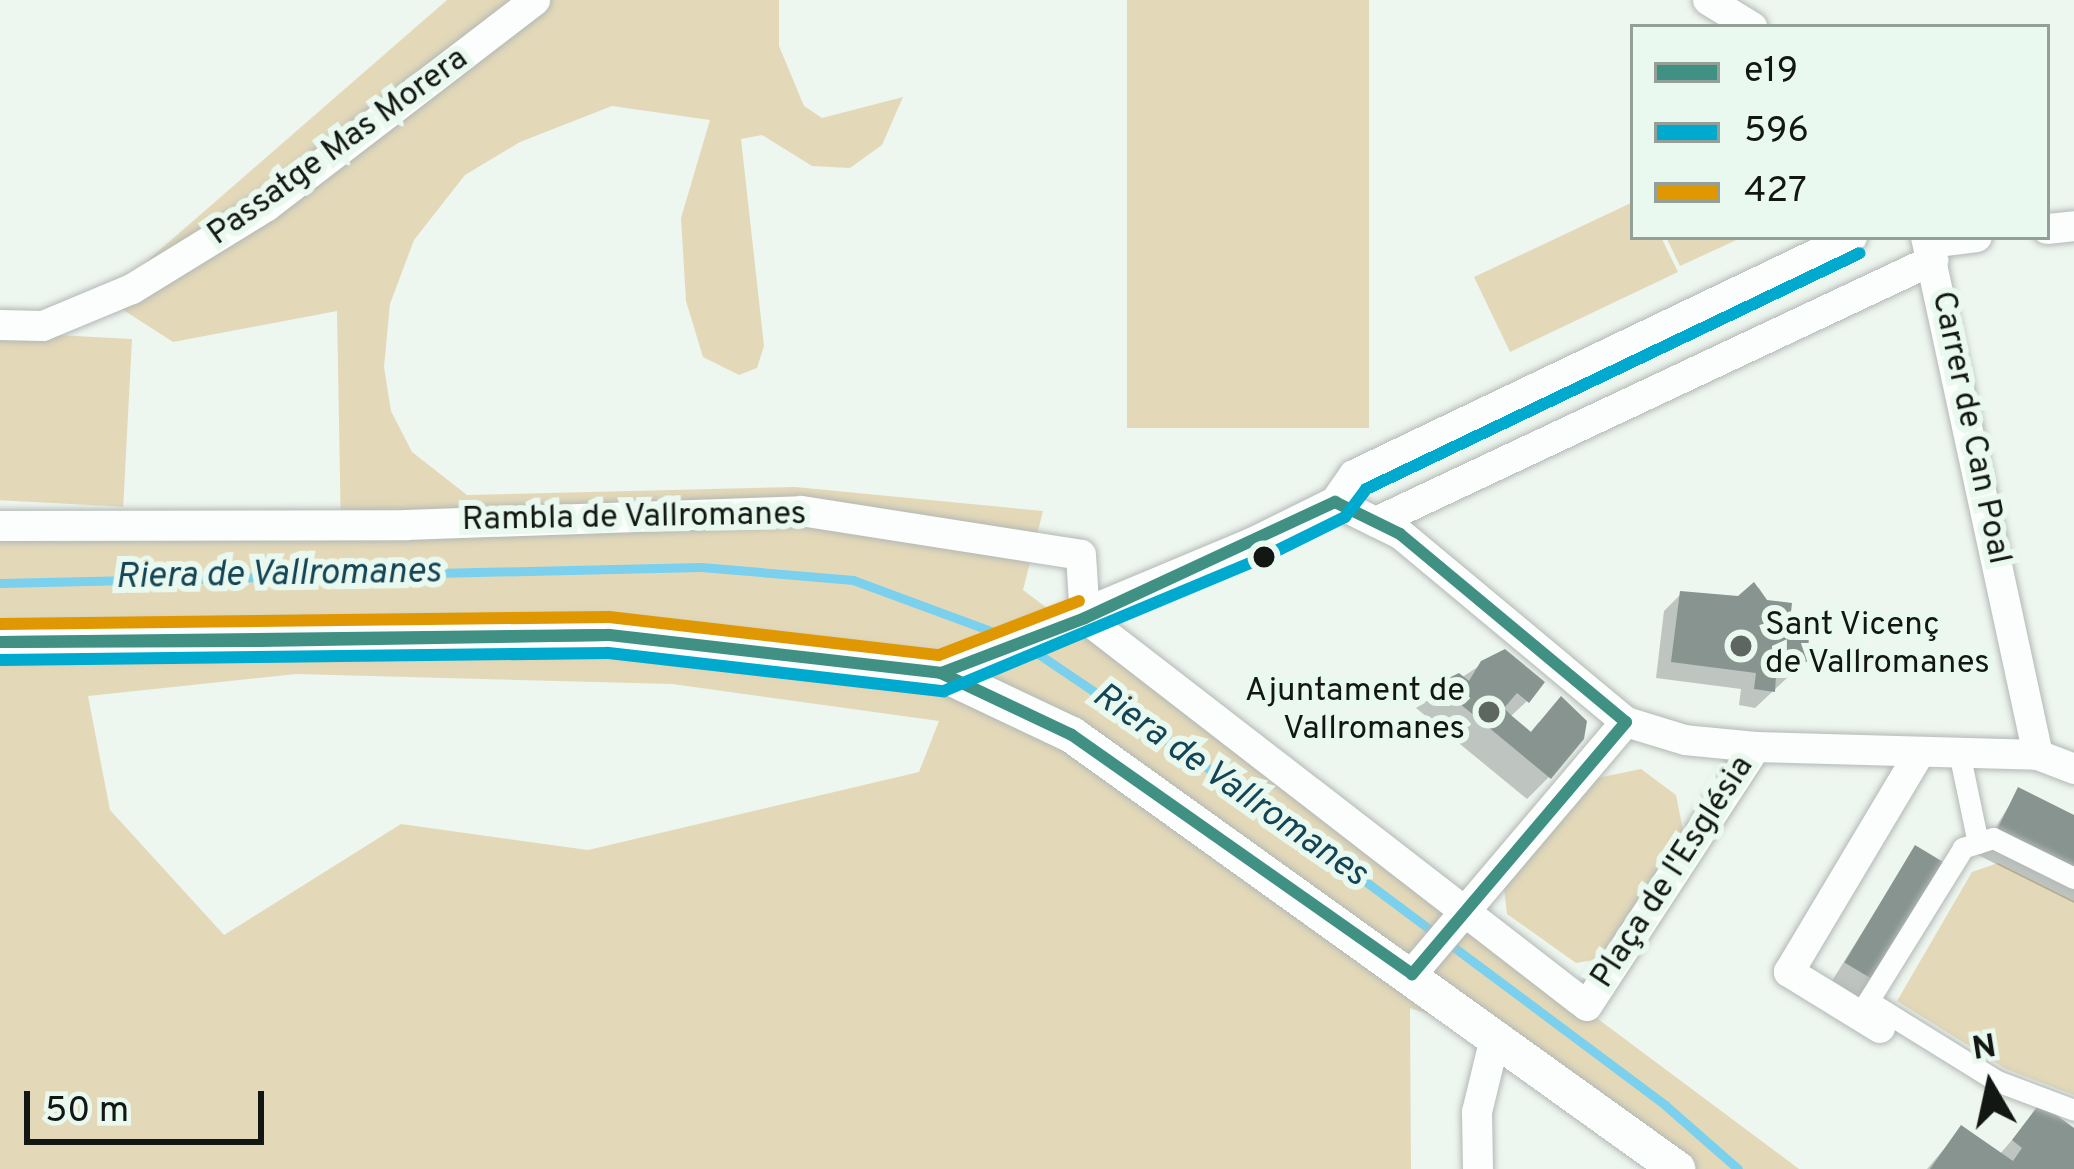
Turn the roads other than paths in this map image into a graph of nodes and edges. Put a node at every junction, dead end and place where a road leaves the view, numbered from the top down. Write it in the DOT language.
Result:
graph roads {
  1 [pos="536,0"];
  2 [pos="1708,0"];
  3 [pos="1748,24"];
  4 [pos="1846,240"];
  5 [pos="1963,240"];
  6 [pos="1929,247"];
  7 [pos="0,325"];
  8 [pos="1336,502"];
  9 [pos="1376,522"];
  10 [pos="0,526"];
  11 [pos="1085,618"];
  12 [pos="0,642"];
  13 [pos="941,673"];
  14 [pos="1626,722"];
  15 [pos="1756,747"];
  16 [pos="1920,752"];
  17 [pos="1959,752"];
  18 [pos="2038,754"];
  19 [pos="2074,769"];
  20 [pos="1978,843"];
  21 [pos="2074,878"];
  22 [pos="1467,910"];
  23 [pos="1412,974"];
  24 [pos="1880,1028"];
  25 [pos="1495,1038"];
  26 [pos="2074,1110"];
  27 [pos="1478,1169"];
  28 [pos="1677,1169"];
  1 -- 7 [label="street, Passatge Mas Morera"];
  2 -- 3 [label="street"];
  4 -- 8 [label="street"];
  5 -- 6 [label="street"];
  6 -- 9 [label="street"];
  6 -- 18 [label="street, Carrer de Can Poal"];
  8 -- 9 [label="street"];
  8 -- 11 [label="street"];
  9 -- 14 [label="street"];
  10 -- 11 [label="street, Rambla de Vallromanes"];
  11 -- 13 [label="street"];
  11 -- 22 [label="street"];
  12 -- 13 [label="street"];
  13 -- 23 [label="street"];
  14 -- 15 [label="street, Plaça de l'Església"];
  14 -- 22 [label="street"];
  15 -- 16 [label="street"];
  15 -- 22 [label="street, Plaça de l'Església"];
  16 -- 17 [label="street"];
  16 -- 24 [label="street"];
  17 -- 18 [label="street"];
  17 -- 20 [label="street"];
  18 -- 19 [label="street"];
  20 -- 21 [label="street"];
  20 -- 26 [label="street"];
  22 -- 23 [label="street"];
  23 -- 25 [label="street"];
  25 -- 27 [label="street"];
  25 -- 28 [label="street"];
}
